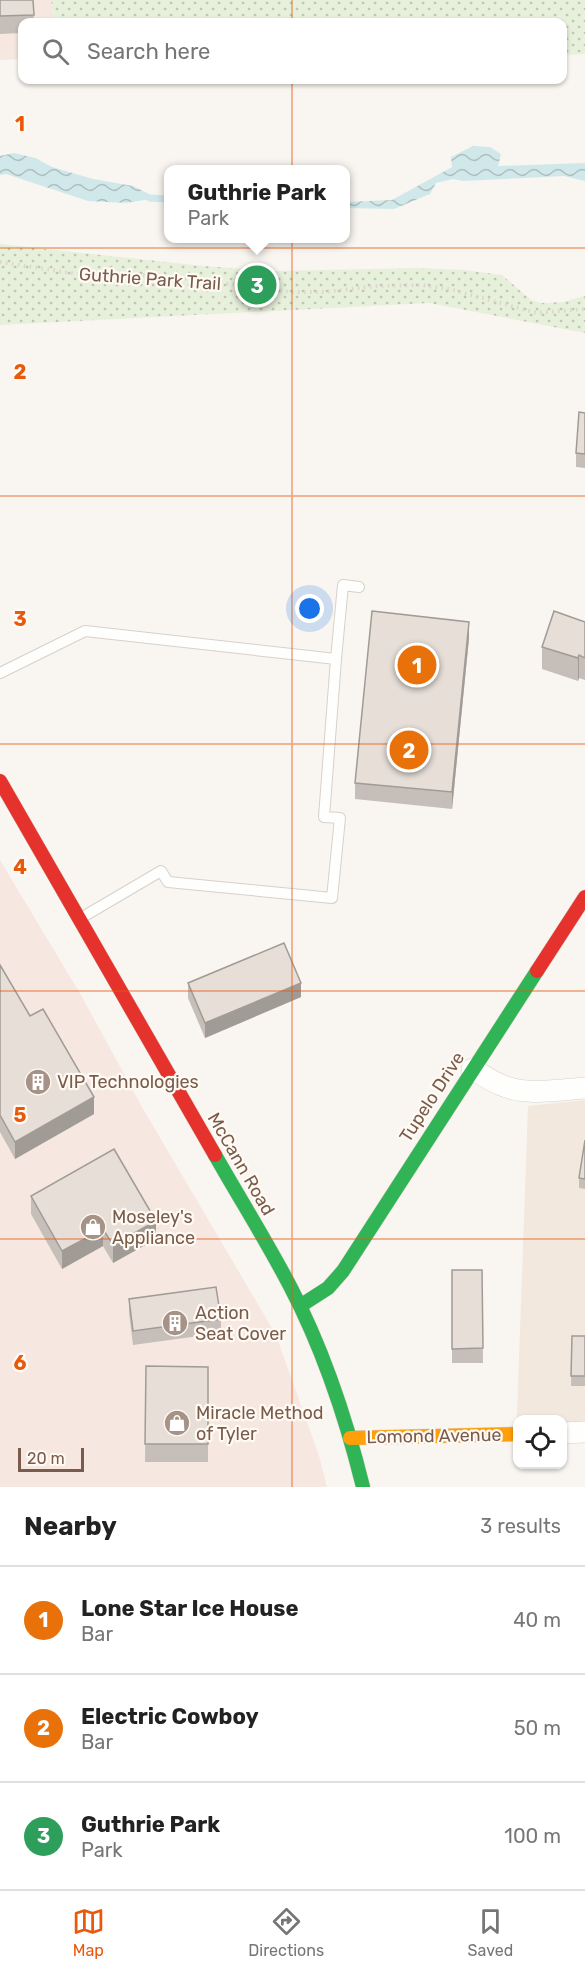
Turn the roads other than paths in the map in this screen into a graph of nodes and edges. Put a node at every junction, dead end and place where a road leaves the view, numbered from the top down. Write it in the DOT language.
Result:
graph roads {
  1 [pos="359,587"];
  2 [pos="336,659"];
  3 [pos="0,673"];
  4 [pos="0,781"];
  5 [pos="585,897"];
  6 [pos="79,920"];
  7 [pos="472,1069"];
  8 [pos="585,1088"];
  9 [pos="300,1306"];
  10 [pos="585,1432"];
  11 [pos="567,1433"];
  12 [pos="513,1434"];
  13 [pos="350,1438"];
  14 [pos="363,1487"];
  1 -- 2 [label="lane"];
  2 -- 3 [label="lane"];
  2 -- 6 [label="lane"];
  4 -- 6 [label="street, McCann Road"];
  5 -- 7 [label="street, Tupelo Drive"];
  6 -- 9 [label="street, McCann Road"];
  7 -- 8 [label="street"];
  7 -- 9 [label="street, Tupelo Drive"];
  9 -- 13 [label="street, McCann Road"];
  10 -- 11 [label="street"];
  12 -- 13 [label="street, Lomond Avenue"];
  13 -- 14 [label="street, McCann Road"];
}
